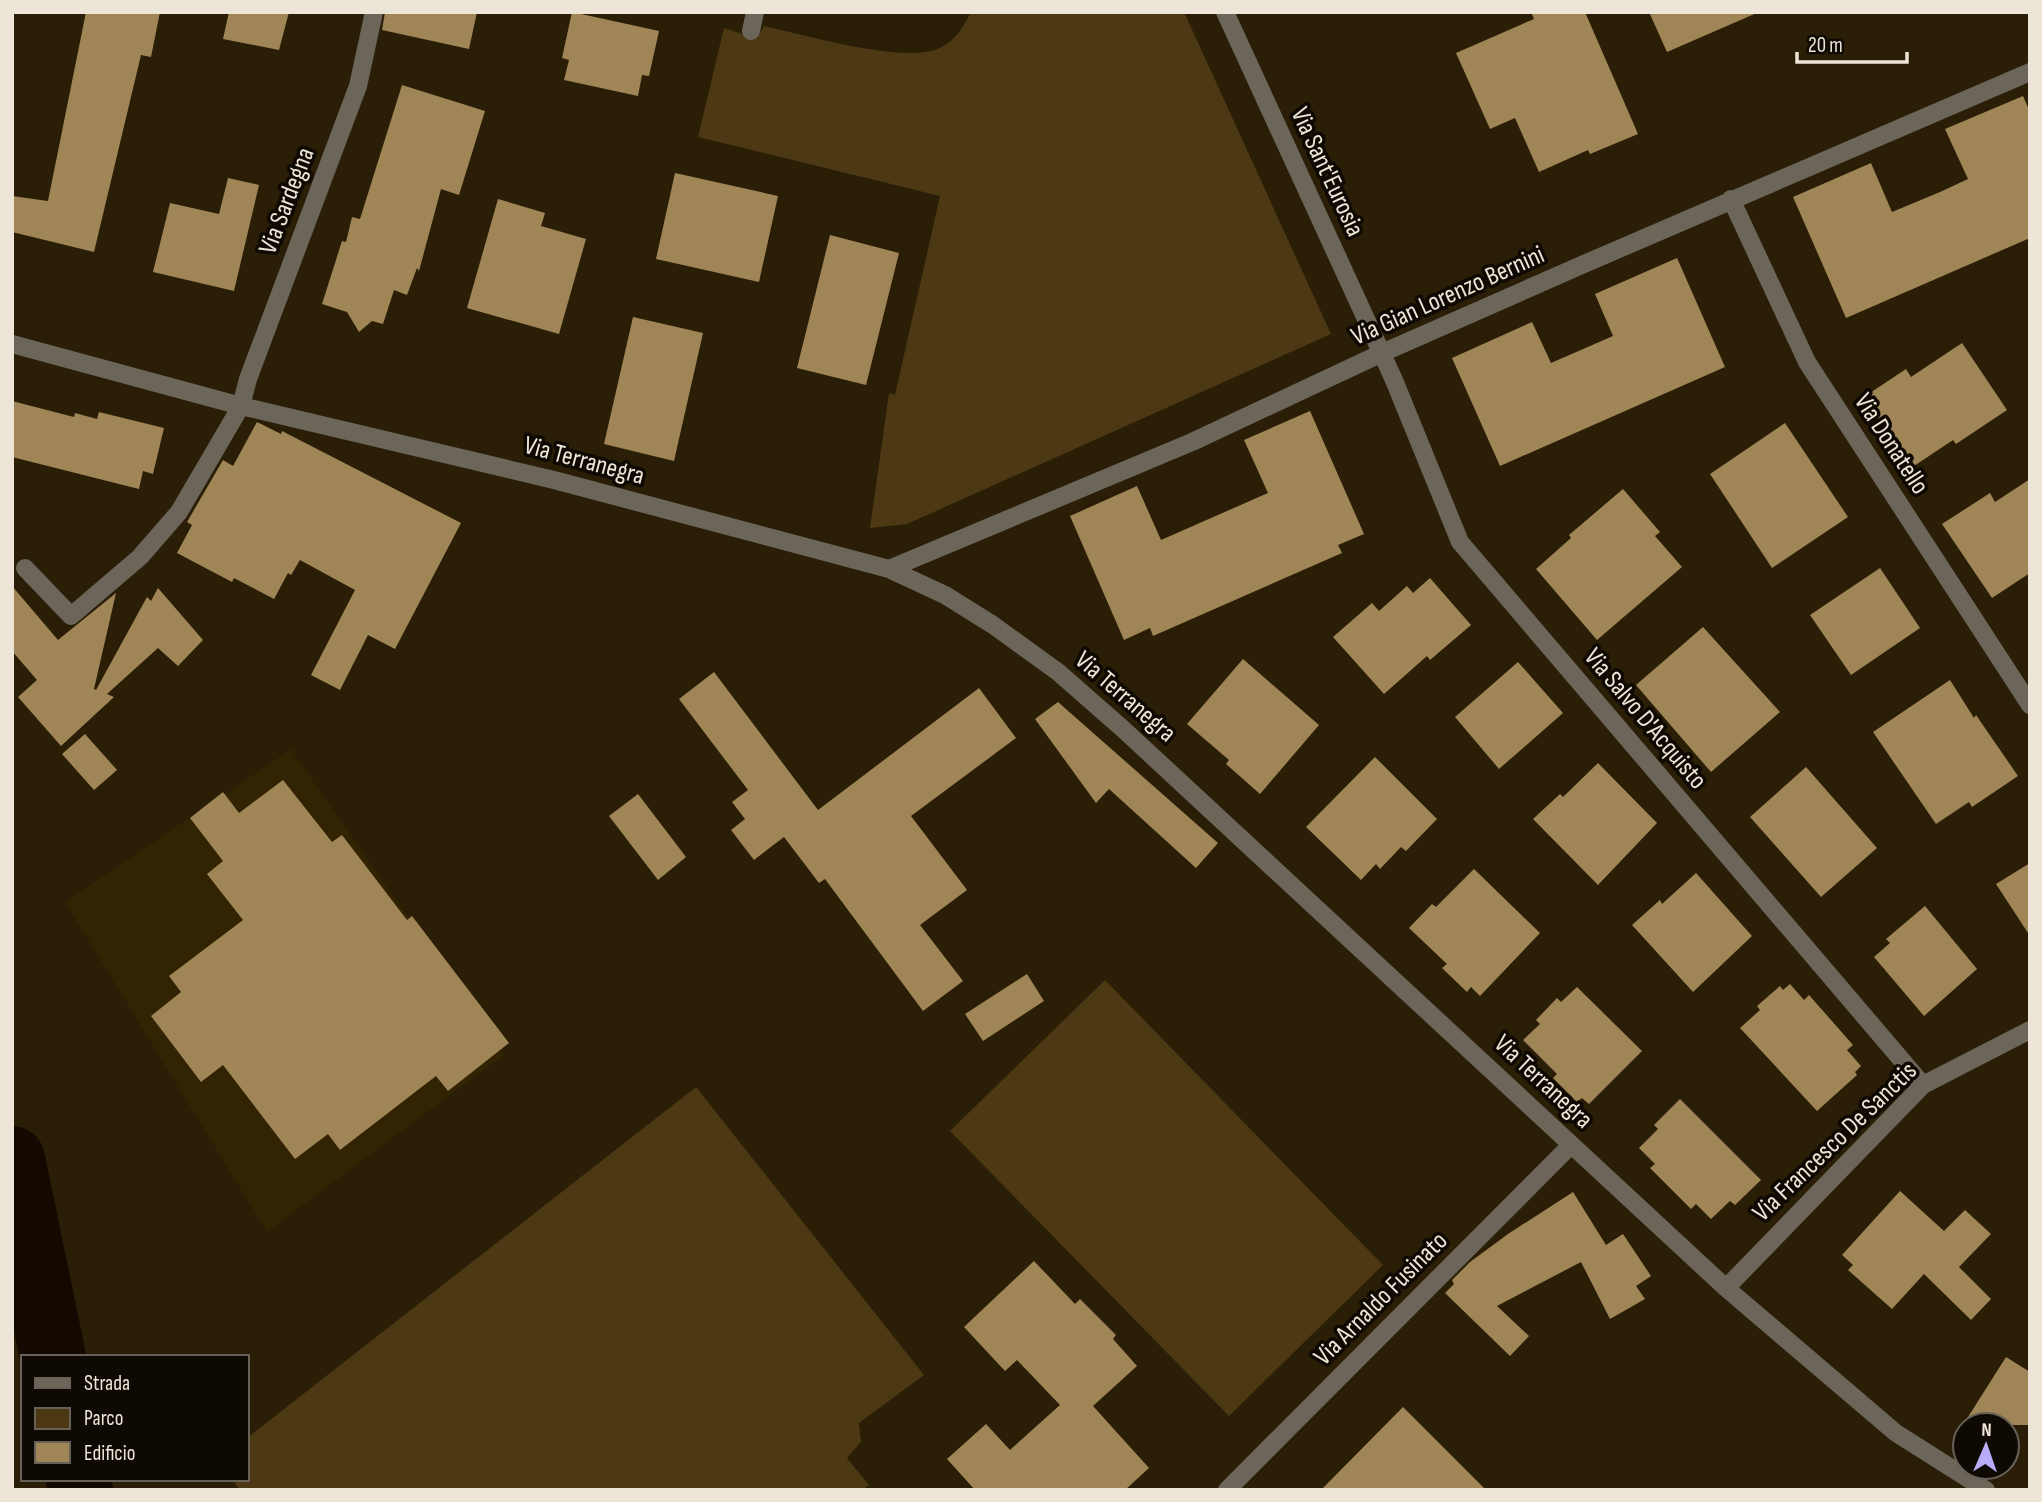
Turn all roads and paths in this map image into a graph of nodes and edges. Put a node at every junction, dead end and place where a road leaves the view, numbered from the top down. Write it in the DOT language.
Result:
graph roads {
  1 [pos="374,12"];
  2 [pos="755,12"];
  3 [pos="1225,12"];
  4 [pos="751,31"];
  5 [pos="2030,72"];
  6 [pos="1731,199"];
  7 [pos="12,344"];
  8 [pos="1382,353"];
  9 [pos="241,406"];
  10 [pos="25,568"];
  11 [pos="889,569"];
  12 [pos="2030,705"];
  13 [pos="2030,1030"];
  14 [pos="1923,1085"];
  15 [pos="1571,1145"];
  16 [pos="1726,1288"];
  17 [pos="1227,1490"];
  18 [pos="1986,1490"];
  1 -- 9 [label="street, Via Sardegna"];
  2 -- 4 [label="street"];
  3 -- 8 [label="street, Via Sant'Eurosia"];
  5 -- 6 [label="street, Via Gian Lorenzo Bernini"];
  6 -- 8 [label="street, Via Gian Lorenzo Bernini"];
  6 -- 12 [label="street, Via Donatello"];
  7 -- 9 [label="street, Via Terranegra"];
  8 -- 11 [label="street, Via Gian Lorenzo Bernini"];
  8 -- 14 [label="street, Via Salvo D'Acquisto"];
  9 -- 10 [label="street, Via Sardegna"];
  9 -- 11 [label="street, Via Terranegra"];
  11 -- 15 [label="street, Via Terranegra"];
  13 -- 14 [label="street, Via Francesco De Sanctis"];
  14 -- 16 [label="street, Via Francesco De Sanctis"];
  15 -- 16 [label="street, Via Terranegra"];
  15 -- 17 [label="street, Via Arnaldo Fusinato"];
  16 -- 18 [label="street, Via Terranegra"];
}
